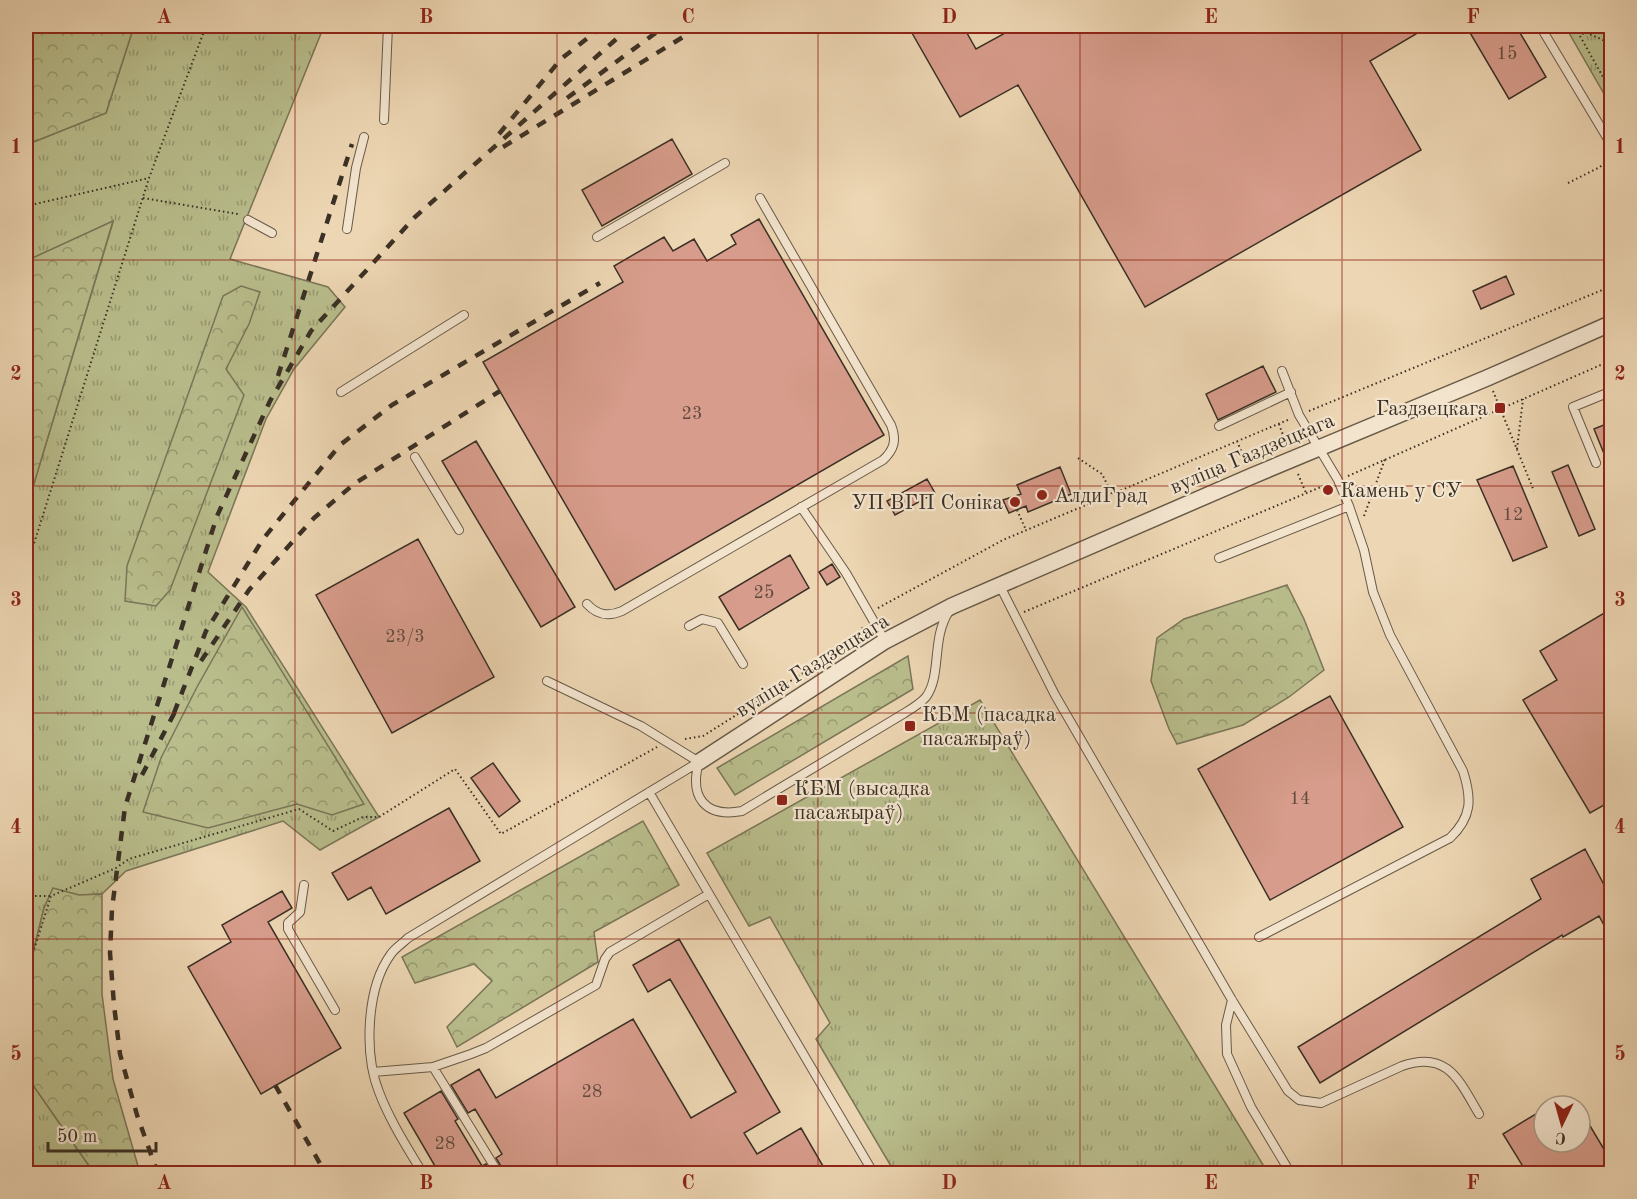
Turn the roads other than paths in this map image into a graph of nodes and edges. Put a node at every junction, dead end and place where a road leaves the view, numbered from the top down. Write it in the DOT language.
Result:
graph roads {
  1 [pos="388,26"];
  2 [pos="1540,26"];
  3 [pos="384,120"];
  4 [pos="364,137"];
  5 [pos="1609,149"];
  6 [pos="725,163"];
  7 [pos="760,198"];
  8 [pos="248,220"];
  9 [pos="347,229"];
  10 [pos="272,233"];
  11 [pos="597,237"];
  12 [pos="464,315"];
  13 [pos="1610,328"];
  14 [pos="1282,371"];
  15 [pos="1611,391"];
  16 [pos="341,392"];
  17 [pos="1291,392"];
  18 [pos="1219,426"];
  19 [pos="1318,448"];
  20 [pos="415,458"];
  21 [pos="1596,463"];
  22 [pos="1349,506"];
  23 [pos="801,507"];
  24 [pos="459,530"];
  25 [pos="1220,558"];
  26 [pos="999,584"];
  27 [pos="587,604"];
  28 [pos="952,606"];
  29 [pos="689,626"];
  30 [pos="885,641"];
  31 [pos="743,664"];
  32 [pos="547,681"];
  33 [pos="699,762"];
  34 [pos="649,792"];
  35 [pos="304,885"];
  36 [pos="710,894"];
  37 [pos="1259,937"];
  38 [pos="1232,1000"];
  39 [pos="335,1010"];
  40 [pos="433,1067"];
  41 [pos="373,1072"];
  42 [pos="1479,1114"];
  43 [pos="423,1173"];
  44 [pos="499,1173"];
  45 [pos="874,1173"];
  46 [pos="1291,1173"];
  1 -- 3 [label="lane"];
  2 -- 5 [label="lane"];
  4 -- 9 [label="lane"];
  6 -- 11 [label="lane"];
  7 -- 23 [label="lane"];
  8 -- 10 [label="lane"];
  12 -- 16 [label="lane"];
  13 -- 19 [label="street, вуліца Газдзецкага"];
  14 -- 17 [label="lane"];
  15 -- 21 [label="lane"];
  17 -- 18 [label="lane"];
  17 -- 19 [label="lane"];
  19 -- 22 [label="lane"];
  19 -- 26 [label="street, вуліца Газдзецкага"];
  20 -- 24 [label="lane"];
  22 -- 25 [label="lane"];
  22 -- 37 [label="lane"];
  23 -- 27 [label="lane"];
  23 -- 30 [label="lane"];
  26 -- 28 [label="street, вуліца Газдзецкага"];
  26 -- 38 [label="lane"];
  28 -- 30 [label="street, вуліца Газдзецкага"];
  28 -- 33 [label="lane"];
  29 -- 31 [label="lane"];
  30 -- 33 [label="street, вуліца Газдзецкага"];
  32 -- 33 [label="lane"];
  33 -- 34 [label="lane"];
  34 -- 36 [label="lane"];
  34 -- 41 [label="lane"];
  35 -- 39 [label="lane"];
  36 -- 40 [label="lane"];
  36 -- 45 [label="lane"];
  38 -- 42 [label="lane"];
  38 -- 46 [label="lane"];
  40 -- 41 [label="lane"];
  40 -- 44 [label="lane"];
  41 -- 43 [label="lane"];
}
